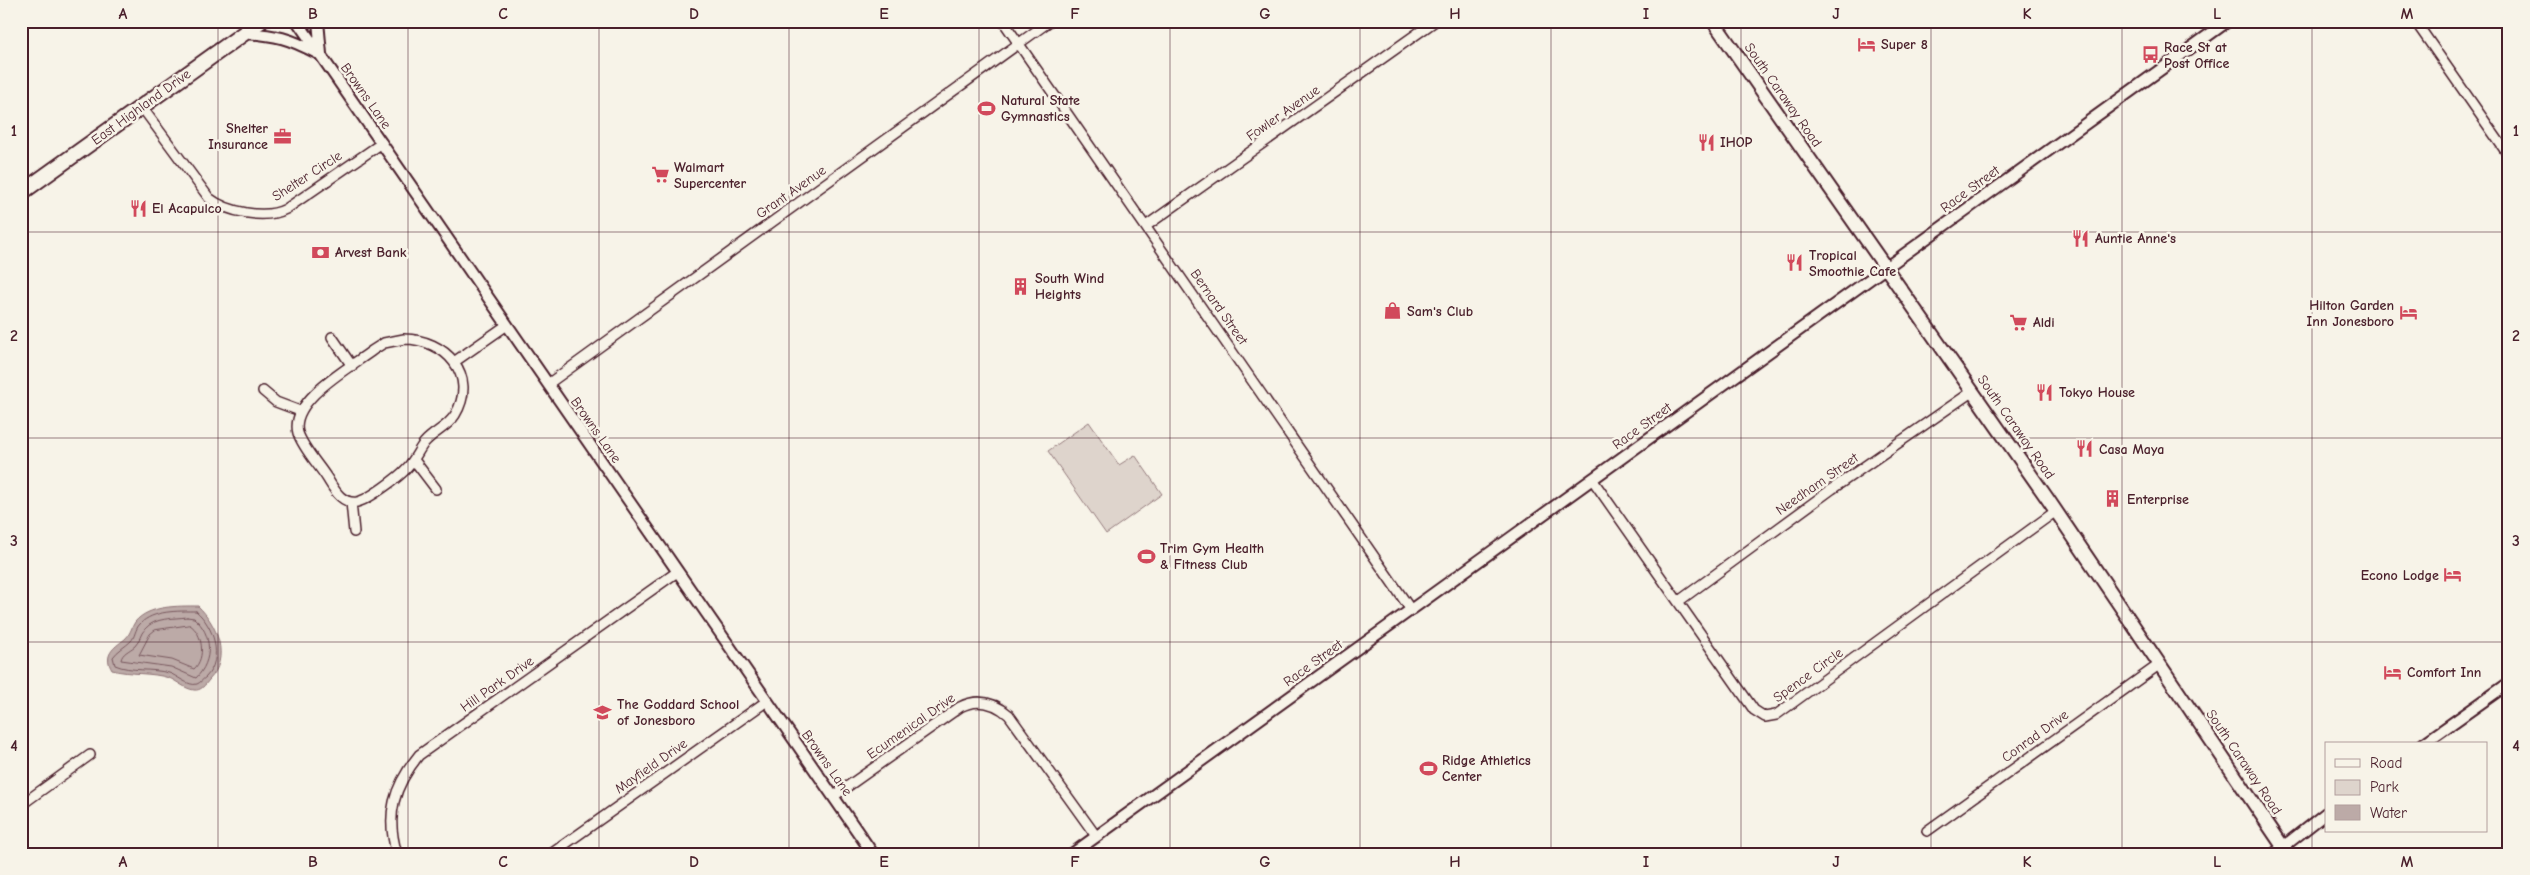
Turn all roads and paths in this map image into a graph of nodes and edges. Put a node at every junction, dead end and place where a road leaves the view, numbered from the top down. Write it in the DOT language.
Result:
graph roads {
  1 [pos="261,21"];
  2 [pos="297,21"];
  3 [pos="318,21"];
  4 [pos="1003,21"];
  5 [pos="1050,21"];
  6 [pos="1435,21"];
  7 [pos="1713,21"];
  8 [pos="2228,21"];
  9 [pos="2415,21"];
  10 [pos="244,33"];
  11 [pos="1019,44"];
  12 [pos="321,55"];
  13 [pos="141,106"];
  14 [pos="382,143"];
  15 [pos="2509,156"];
  16 [pos="23,188"];
  17 [pos="1146,226"];
  18 [pos="1886,266"];
  19 [pos="507,325"];
  20 [pos="332,338"];
  21 [pos="454,362"];
  22 [pos="352,366"];
  23 [pos="548,384"];
  24 [pos="263,391"];
  25 [pos="1973,391"];
  26 [pos="300,411"];
  27 [pos="414,460"];
  28 [pos="1592,479"];
  29 [pos="436,489"];
  30 [pos="351,502"];
  31 [pos="2056,511"];
  32 [pos="354,532"];
  33 [pos="677,572"];
  34 [pos="1679,601"];
  35 [pos="1411,610"];
  36 [pos="2160,664"];
  37 [pos="2509,683"];
  38 [pos="767,701"];
  39 [pos="2426,742"];
  40 [pos="90,756"];
  41 [pos="834,796"];
  42 [pos="21,806"];
  43 [pos="2325,814"];
  44 [pos="1928,831"];
  45 [pos="1096,836"];
  46 [pos="2281,851"];
  47 [pos="397,854"];
  48 [pos="551,854"];
  49 [pos="873,854"];
  50 [pos="1072,854"];
  1 -- 10 [label="main road, East Highland Drive"];
  2 -- 12 [label="street, Browns Lane"];
  3 -- 12 [label="street"];
  4 -- 11 [label="street, Bernard Street"];
  5 -- 11 [label="street, Grant Avenue"];
  6 -- 17 [label="street, Fowler Avenue"];
  7 -- 18 [label="main road, South Caraway Road"];
  8 -- 18 [label="street, Race Street"];
  9 -- 15 [label="street"];
  10 -- 12 [label="street"];
  10 -- 13 [label="main road, East Highland Drive"];
  11 -- 17 [label="street, Bernard Street"];
  11 -- 23 [label="street, Grant Avenue"];
  12 -- 14 [label="street, Browns Lane"];
  13 -- 14 [label="street, Shelter Circle"];
  13 -- 16 [label="main road, East Highland Drive"];
  14 -- 19 [label="street, Browns Lane"];
  17 -- 35 [label="street, Bernard Street"];
  18 -- 25 [label="main road, South Caraway Road"];
  18 -- 28 [label="street, Race Street"];
  19 -- 21 [label="street"];
  19 -- 23 [label="street, Browns Lane"];
  20 -- 22 [label="street"];
  21 -- 22 [label="street"];
  21 -- 27 [label="street"];
  22 -- 26 [label="street"];
  23 -- 33 [label="street, Browns Lane"];
  24 -- 26 [label="street"];
  25 -- 31 [label="main road, South Caraway Road"];
  25 -- 34 [label="street, Needham Street"];
  26 -- 30 [label="street"];
  27 -- 29 [label="street"];
  27 -- 30 [label="street"];
  28 -- 34 [label="street, Spence Circle"];
  28 -- 35 [label="street, Race Street"];
  30 -- 32 [label="street"];
  31 -- 34 [label="street, Spence Circle"];
  31 -- 36 [label="main road, South Caraway Road"];
  33 -- 38 [label="street, Browns Lane"];
  33 -- 47 [label="street, Hill Park Drive"];
  35 -- 45 [label="street, Race Street"];
  36 -- 44 [label="street, Conrad Drive"];
  36 -- 46 [label="main road, South Caraway Road"];
  37 -- 39 [label="street"];
  38 -- 41 [label="street, Browns Lane"];
  38 -- 48 [label="street, Mayfield Drive"];
  40 -- 42 [label="street"];
  41 -- 45 [label="street, Ecumenical Drive"];
  41 -- 49 [label="street, Browns Lane"];
  43 -- 46 [label="street"];
  45 -- 50 [label="street, Race Street"];
}
